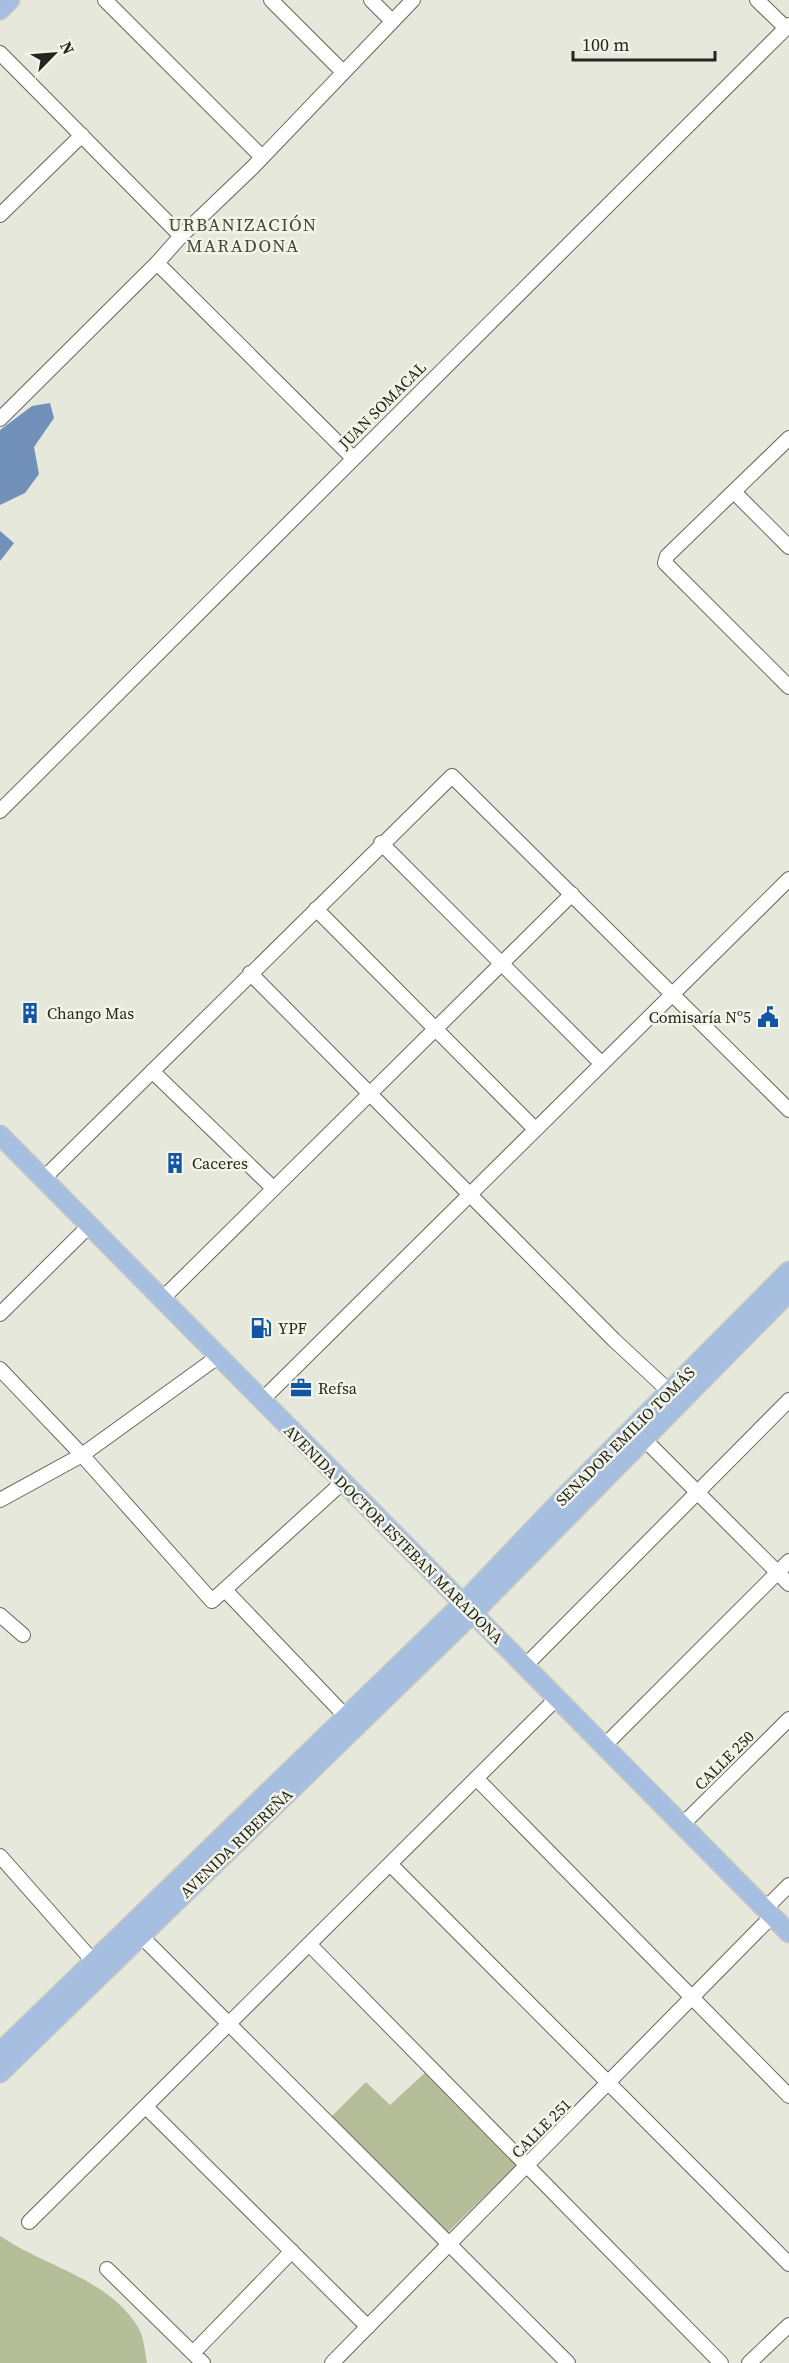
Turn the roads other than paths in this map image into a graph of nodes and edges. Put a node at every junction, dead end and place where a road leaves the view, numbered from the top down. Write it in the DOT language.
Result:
graph roads {
  1 [pos="10,0"];
  2 [pos="105,0"];
  3 [pos="271,0"];
  4 [pos="371,0"];
  5 [pos="413,0"];
  6 [pos="757,0"];
  7 [pos="0,10"];
  8 [pos="392,21"];
  9 [pos="788,27"];
  10 [pos="0,53"];
  11 [pos="342,71"];
  12 [pos="81,135"];
  13 [pos="261,156"];
  14 [pos="0,215"];
  15 [pos="180,236"];
  16 [pos="157,263"];
  17 [pos="0,419"];
  18 [pos="789,438"];
  19 [pos="352,457"];
  20 [pos="734,492"];
  21 [pos="789,548"];
  22 [pos="788,683"];
  23 [pos="0,811"];
  24 [pos="381,843"];
  25 [pos="789,879"];
  26 [pos="572,894"];
  27 [pos="316,909"];
  28 [pos="499,964"];
  29 [pos="250,973"];
  30 [pos="672,995"];
  31 [pos="434,1029"];
  32 [pos="600,1063"];
  33 [pos="152,1071"];
  34 [pos="369,1092"];
  35 [pos="789,1110"];
  36 [pos="535,1129"];
  37 [pos="0,1135"];
  38 [pos="43,1179"];
  39 [pos="273,1188"];
  40 [pos="470,1193"];
  41 [pos="90,1226"];
  42 [pos="789,1271"];
  43 [pos="789,1292"];
  44 [pos="162,1299"];
  45 [pos="0,1314"];
  46 [pos="219,1356"];
  47 [pos="0,1369"];
  48 [pos="670,1392"];
  49 [pos="262,1400"];
  50 [pos="789,1400"];
  51 [pos="639,1433"];
  52 [pos="82,1455"];
  53 [pos="343,1482"];
  54 [pos="696,1491"];
  55 [pos="0,1500"];
  56 [pos="789,1561"];
  57 [pos="778,1572"];
  58 [pos="789,1584"];
  59 [pos="225,1590"];
  60 [pos="468,1608"];
  61 [pos="0,1615"];
  62 [pos="23,1635"];
  63 [pos="525,1666"];
  64 [pos="557,1698"];
  65 [pos="789,1719"];
  66 [pos="351,1722"];
  67 [pos="604,1746"];
  68 [pos="476,1778"];
  69 [pos="682,1825"];
  70 [pos="0,1856"];
  71 [pos="390,1864"];
  72 [pos="789,1885"];
  73 [pos="768,1912"];
  74 [pos="136,1930"];
  75 [pos="789,1933"];
  76 [pos="310,1944"];
  77 [pos="99,1967"];
  78 [pos="692,1998"];
  79 [pos="230,2024"];
  80 [pos="0,2052"];
  81 [pos="0,2073"];
  82 [pos="609,2083"];
  83 [pos="789,2096"];
  84 [pos="146,2107"];
  85 [pos="528,2165"];
  86 [pos="29,2222"];
  87 [pos="449,2244"];
  88 [pos="292,2251"];
  89 [pos="789,2264"];
  90 [pos="107,2269"];
  91 [pos="789,2325"];
  92 [pos="368,2327"];
  93 [pos="198,2358"];
  94 [pos="342,2360"];
  95 [pos="568,2363"];
  96 [pos="721,2363"];
  97 [pos="749,2363"];
  1 -- 7 [label="main road"];
  2 -- 13 [label="street"];
  3 -- 11 [label="street"];
  4 -- 8 [label="street"];
  5 -- 8 [label="street"];
  6 -- 9 [label="street"];
  8 -- 11 [label="street"];
  9 -- 19 [label="street, JUAN SOMACAL"];
  10 -- 12 [label="street"];
  11 -- 13 [label="street"];
  12 -- 14 [label="street"];
  12 -- 15 [label="street"];
  13 -- 15 [label="street"];
  15 -- 16 [label="street"];
  16 -- 17 [label="street"];
  16 -- 19 [label="street"];
  18 -- 20 [label="street"];
  19 -- 23 [label="street, JUAN SOMACAL"];
  20 -- 21 [label="street"];
  20 -- 22 [label="street"];
  24 -- 26 [label="street"];
  24 -- 27 [label="street"];
  24 -- 28 [label="street"];
  25 -- 30 [label="street"];
  26 -- 28 [label="street"];
  26 -- 30 [label="street"];
  27 -- 29 [label="street"];
  27 -- 31 [label="street"];
  28 -- 31 [label="street"];
  28 -- 32 [label="street"];
  29 -- 33 [label="street"];
  29 -- 34 [label="street"];
  30 -- 32 [label="street"];
  30 -- 35 [label="street"];
  31 -- 34 [label="street"];
  31 -- 36 [label="street"];
  32 -- 36 [label="street"];
  33 -- 38 [label="street"];
  33 -- 39 [label="street"];
  34 -- 39 [label="street"];
  34 -- 40 [label="street"];
  36 -- 40 [label="street"];
  37 -- 38 [label="main road, AVENIDA DOCTOR ESTEBAN MARADONA"];
  38 -- 41 [label="main road, AVENIDA DOCTOR ESTEBAN MARADONA"];
  39 -- 44 [label="street"];
  40 -- 48 [label="street"];
  40 -- 49 [label="street"];
  41 -- 44 [label="main road, AVENIDA DOCTOR ESTEBAN MARADONA"];
  41 -- 45 [label="street"];
  42 -- 48 [label="main road, SENADOR EMILIO TOMÁS"];
  43 -- 51 [label="main road, SENADOR EMILIO TOMÁS"];
  44 -- 46 [label="main road, AVENIDA DOCTOR ESTEBAN MARADONA"];
  46 -- 49 [label="main road, AVENIDA DOCTOR ESTEBAN MARADONA"];
  46 -- 52 [label="street"];
  47 -- 52 [label="street"];
  48 -- 51 [label="main road, SENADOR EMILIO TOMÁS"];
  49 -- 53 [label="main road, AVENIDA DOCTOR ESTEBAN MARADONA"];
  50 -- 54 [label="street"];
  51 -- 54 [label="street"];
  51 -- 60 [label="main road, SENADOR EMILIO TOMÁS"];
  52 -- 55 [label="street"];
  52 -- 59 [label="street"];
  53 -- 59 [label="street"];
  53 -- 60 [label="main road, AVENIDA DOCTOR ESTEBAN MARADONA"];
  54 -- 57 [label="street"];
  54 -- 63 [label="street"];
  56 -- 57 [label="street"];
  57 -- 58 [label="street"];
  57 -- 67 [label="street"];
  59 -- 66 [label="street"];
  60 -- 63 [label="main road, AVENIDA DOCTOR ESTEBAN MARADONA"];
  60 -- 66 [label="main road, AVENIDA RIBEREÑA"];
  61 -- 62 [label="street"];
  63 -- 64 [label="main road, AVENIDA DOCTOR ESTEBAN MARADONA"];
  64 -- 67 [label="main road, AVENIDA DOCTOR ESTEBAN MARADONA"];
  64 -- 68 [label="street"];
  65 -- 69 [label="street, CALLE 250"];
  66 -- 74 [label="main road, AVENIDA RIBEREÑA"];
  67 -- 69 [label="main road, AVENIDA DOCTOR ESTEBAN MARADONA"];
  68 -- 71 [label="street"];
  68 -- 78 [label="street"];
  69 -- 73 [label="main road, AVENIDA DOCTOR ESTEBAN MARADONA"];
  70 -- 77 [label="street"];
  71 -- 76 [label="street"];
  71 -- 82 [label="street"];
  72 -- 73 [label="street, CALLE 251"];
  73 -- 75 [label="main road, AVENIDA DOCTOR ESTEBAN MARADONA"];
  73 -- 78 [label="street, CALLE 251"];
  74 -- 77 [label="main road, AVENIDA RIBEREÑA"];
  74 -- 79 [label="street"];
  76 -- 79 [label="street"];
  76 -- 85 [label="street"];
  77 -- 80 [label="main road, AVENIDA RIBEREÑA"];
  77 -- 81 [label="main road, AVENIDA RIBEREÑA"];
  78 -- 82 [label="street, CALLE 251"];
  78 -- 83 [label="street"];
  79 -- 84 [label="street"];
  79 -- 87 [label="street"];
  82 -- 85 [label="street, CALLE 251"];
  82 -- 89 [label="street"];
  84 -- 86 [label="street"];
  84 -- 88 [label="street"];
  85 -- 87 [label="street, CALLE 251"];
  85 -- 96 [label="street"];
  87 -- 92 [label="street, CALLE 251"];
  87 -- 95 [label="street"];
  88 -- 92 [label="street"];
  88 -- 93 [label="street"];
  90 -- 93 [label="street"];
  91 -- 97 [label="street"];
  92 -- 94 [label="street, CALLE 251"];
}
